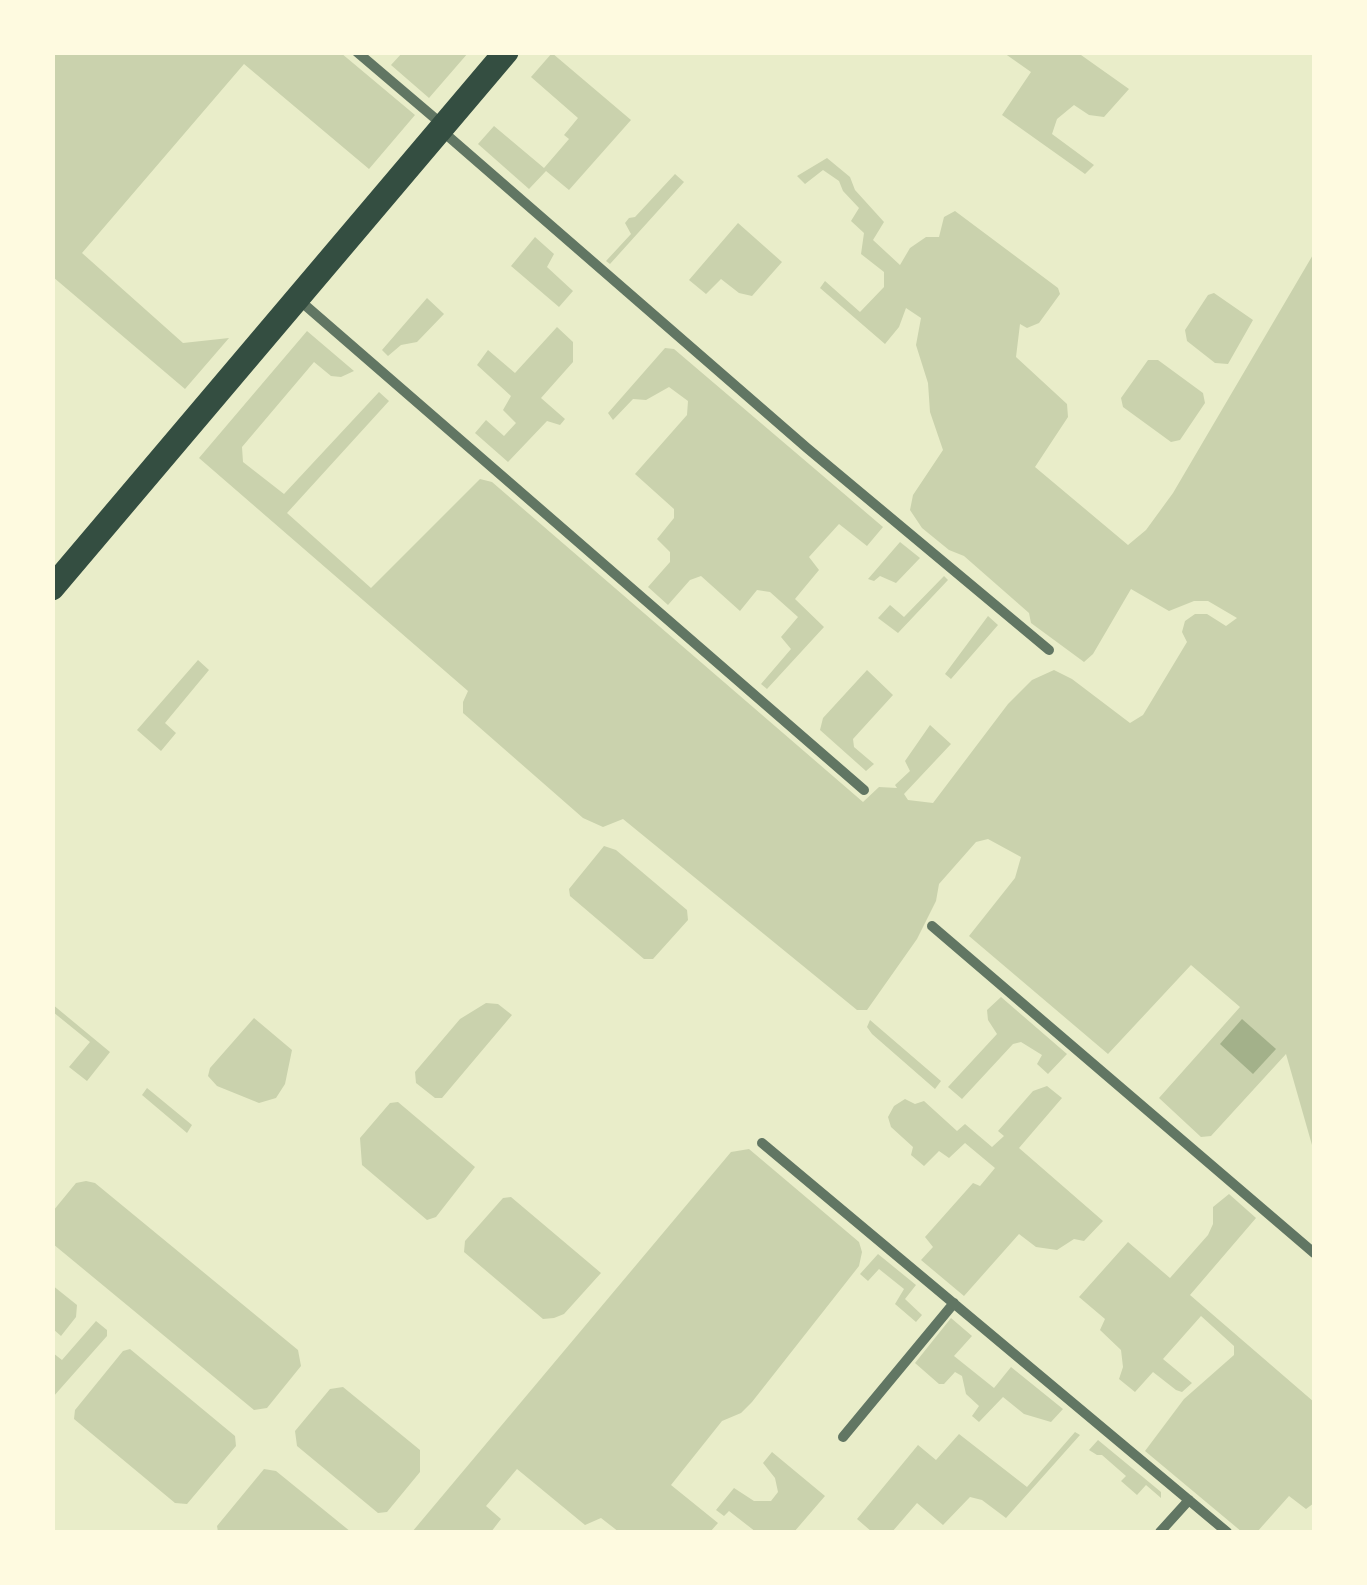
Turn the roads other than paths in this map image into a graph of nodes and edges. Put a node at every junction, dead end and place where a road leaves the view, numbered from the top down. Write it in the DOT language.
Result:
graph roads {
  1 [pos="357,52"];
  2 [pos="506,52"];
  3 [pos="442,128"];
  4 [pos="298,298"];
  5 [pos="52,588"];
  6 [pos="1049,650"];
  7 [pos="864,790"];
  8 [pos="932,926"];
  9 [pos="762,1143"];
  10 [pos="1314,1253"];
  11 [pos="954,1304"];
  12 [pos="843,1437"];
  13 [pos="1189,1500"];
  14 [pos="1160,1532"];
  15 [pos="1227,1532"];
  1 -- 3 [label="street"];
  2 -- 3 [label="main road"];
  3 -- 4 [label="main road"];
  3 -- 6 [label="street"];
  4 -- 5 [label="main road"];
  4 -- 7 [label="street"];
  8 -- 10 [label="street"];
  9 -- 11 [label="street"];
  11 -- 12 [label="street"];
  11 -- 13 [label="street"];
  13 -- 14 [label="street"];
  13 -- 15 [label="street"];
}
